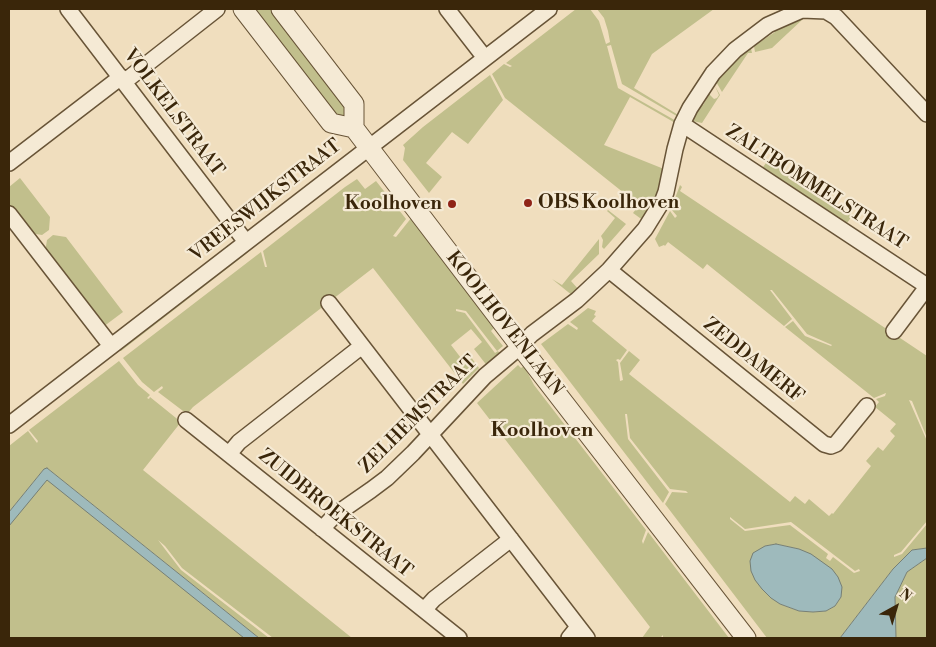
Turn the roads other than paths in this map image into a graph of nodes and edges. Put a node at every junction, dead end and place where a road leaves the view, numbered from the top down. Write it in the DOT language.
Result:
graph roads {
  1 [pos="68,9"];
  2 [pos="217,9"];
  3 [pos="243,9"];
  4 [pos="281,9"];
  5 [pos="447,9"];
  6 [pos="549,9"];
  7 [pos="825,10"];
  8 [pos="484,58"];
  9 [pos="122,80"];
  10 [pos="927,114"];
  11 [pos="682,124"];
  12 [pos="354,128"];
  13 [pos="368,148"];
  14 [pos="9,163"];
  15 [pos="9,214"];
  16 [pos="246,242"];
  17 [pos="609,270"];
  18 [pos="927,287"];
  19 [pos="329,303"];
  20 [pos="894,331"];
  21 [pos="112,346"];
  22 [pos="362,346"];
  23 [pos="520,346"];
  24 [pos="867,406"];
  25 [pos="186,420"];
  26 [pos="9,423"];
  27 [pos="431,435"];
  28 [pos="229,454"];
  29 [pos="322,529"];
  30 [pos="511,539"];
  31 [pos="424,610"];
  32 [pos="578,634"];
  33 [pos="459,638"];
  34 [pos="746,638"];
  1 -- 9 [label="street, VOLKELSTRAAT"];
  2 -- 9 [label="street"];
  3 -- 12 [label="street"];
  4 -- 12 [label="street"];
  5 -- 8 [label="street"];
  6 -- 8 [label="street, VREESWIJKSTRAAT"];
  7 -- 10 [label="street"];
  7 -- 11 [label="street"];
  8 -- 13 [label="street, VREESWIJKSTRAAT"];
  9 -- 14 [label="street"];
  9 -- 16 [label="street, VOLKELSTRAAT"];
  11 -- 17 [label="street"];
  11 -- 18 [label="street, ZALTBOMMELSTRAAT"];
  12 -- 13 [label="street, KOOLHOVENLAAN"];
  13 -- 16 [label="street, VREESWIJKSTRAAT"];
  13 -- 23 [label="street, KOOLHOVENLAAN"];
  15 -- 21 [label="street"];
  16 -- 21 [label="street, VREESWIJKSTRAAT"];
  17 -- 23 [label="street"];
  17 -- 24 [label="street, ZEDDAMERF"];
  18 -- 20 [label="street, ZALTBOMMELSTRAAT"];
  19 -- 22 [label="street"];
  21 -- 26 [label="street, VREESWIJKSTRAAT"];
  22 -- 27 [label="street"];
  22 -- 28 [label="street"];
  23 -- 27 [label="street, ZELHEMSTRAAT"];
  23 -- 34 [label="street, KOOLHOVENLAAN"];
  25 -- 28 [label="street, ZUIDBROEKSTRAAT"];
  27 -- 29 [label="street, ZELHEMSTRAAT"];
  27 -- 30 [label="street"];
  28 -- 29 [label="street, ZUIDBROEKSTRAAT"];
  29 -- 31 [label="street, ZUIDBROEKSTRAAT"];
  30 -- 31 [label="street"];
  30 -- 32 [label="street"];
  31 -- 33 [label="street, ZUIDBROEKSTRAAT"];
}
